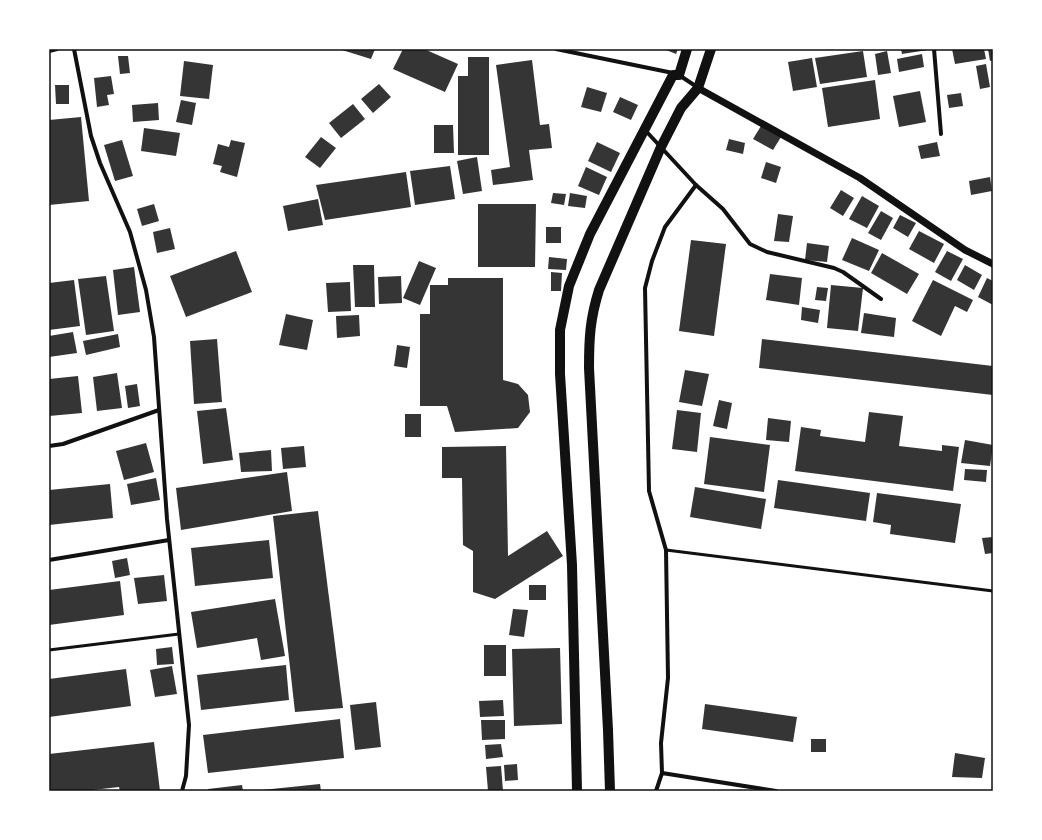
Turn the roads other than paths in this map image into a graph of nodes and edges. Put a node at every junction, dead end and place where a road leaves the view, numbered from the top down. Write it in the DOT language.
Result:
graph roads {
  1 [pos="57,49"];
  2 [pos="74,49"];
  3 [pos="556,49"];
  4 [pos="687,49"];
  5 [pos="711,49"];
  6 [pos="934,49"];
  7 [pos="49,51"];
  8 [pos="679,75"];
  9 [pos="698,88"];
  10 [pos="644,129"];
  11 [pos="940,134"];
  12 [pos="661,147"];
  13 [pos="696,184"];
  14 [pos="993,264"];
  15 [pos="881,299"];
  16 [pos="159,410"];
  17 [pos="49,446"];
  18 [pos="169,540"];
  19 [pos="666,550"];
  20 [pos="49,560"];
  21 [pos="993,591"];
  22 [pos="180,634"];
  23 [pos="49,650"];
  24 [pos="662,773"];
  25 [pos="182,791"];
  26 [pos="577,791"];
  27 [pos="610,791"];
  28 [pos="656,791"];
  29 [pos="776,791"];
  1 -- 7 [label="street"];
  2 -- 16 [label="street"];
  3 -- 8 [label="street"];
  4 -- 8 [label="main road"];
  5 -- 9 [label="main road"];
  6 -- 11 [label="street"];
  8 -- 9 [label="street"];
  8 -- 10 [label="main road"];
  9 -- 12 [label="main road"];
  9 -- 14 [label="street"];
  10 -- 12 [label="street"];
  10 -- 26 [label="main road"];
  12 -- 13 [label="street"];
  12 -- 27 [label="main road"];
  13 -- 15 [label="street"];
  13 -- 19 [label="street"];
  16 -- 17 [label="street"];
  16 -- 18 [label="street"];
  18 -- 20 [label="street"];
  18 -- 22 [label="street"];
  19 -- 21 [label="lane"];
  19 -- 24 [label="street"];
  22 -- 23 [label="lane"];
  22 -- 25 [label="street"];
  24 -- 28 [label="street"];
  24 -- 29 [label="street"];
}
